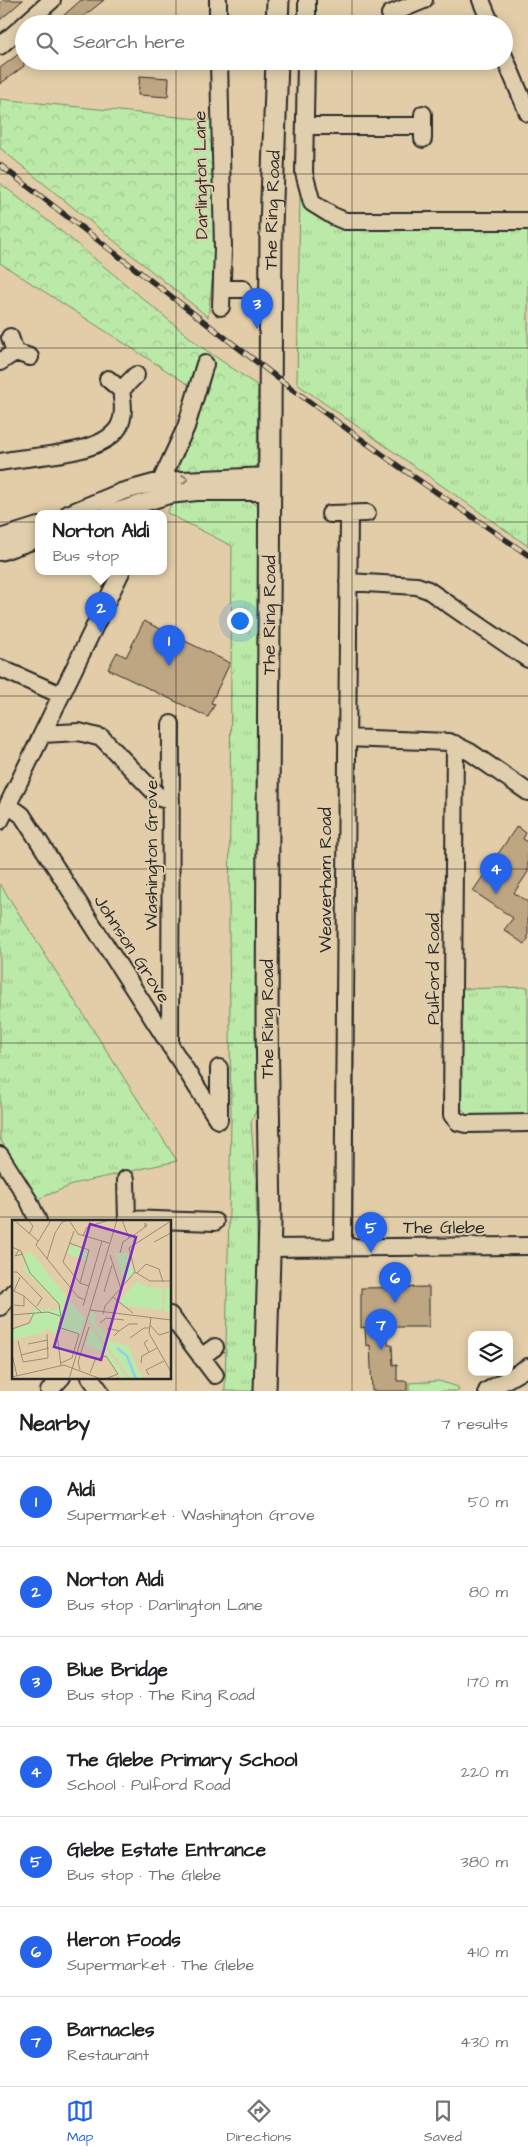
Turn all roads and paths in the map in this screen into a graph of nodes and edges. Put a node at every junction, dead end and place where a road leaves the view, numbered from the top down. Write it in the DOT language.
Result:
graph roads {
  1 [pos="52,0"];
  2 [pos="218,0"];
  3 [pos="278,0"];
  4 [pos="307,0"];
  5 [pos="424,0"];
  6 [pos="481,0"];
  7 [pos="390,13"];
  8 [pos="34,15"];
  9 [pos="218,15"];
  10 [pos="278,15"];
  11 [pos="307,15"];
  12 [pos="487,15"];
  13 [pos="15,32"];
  14 [pos="0,46"];
  15 [pos="219,70"];
  16 [pos="276,70"];
  17 [pos="306,70"];
  18 [pos="510,70"];
  19 [pos="528,113"];
  20 [pos="306,126"];
  21 [pos="423,126"];
  22 [pos="528,221"];
  23 [pos="223,288"];
  24 [pos="243,289"];
  25 [pos="221,307"];
  26 [pos="18,349"];
  27 [pos="0,362"];
  28 [pos="205,364"];
  29 [pos="136,375"];
  30 [pos="108,379"];
  31 [pos="121,390"];
  32 [pos="0,462"];
  33 [pos="161,481"];
  34 [pos="270,484"];
  35 [pos="120,492"];
  36 [pos="169,495"];
  37 [pos="77,510"];
  38 [pos="127,510"];
  39 [pos="130,510"];
  40 [pos="367,513"];
  41 [pos="330,514"];
  42 [pos="349,514"];
  43 [pos="35,527"];
  44 [pos="0,538"];
  45 [pos="35,540"];
  46 [pos="0,552"];
  47 [pos="120,575"];
  48 [pos="348,582"];
  49 [pos="528,659"];
  50 [pos="0,668"];
  51 [pos="61,695"];
  52 [pos="171,724"];
  53 [pos="43,734"];
  54 [pos="346,738"];
  55 [pos="456,744"];
  56 [pos="528,792"];
  57 [pos="171,801"];
  58 [pos="8,805"];
  59 [pos="0,821"];
  60 [pos="170,1046"];
  61 [pos="219,1068"];
  62 [pos="528,1123"];
  63 [pos="0,1155"];
  64 [pos="126,1179"];
  65 [pos="38,1220"];
  66 [pos="127,1220"];
  67 [pos="171,1221"];
  68 [pos="215,1222"];
  69 [pos="528,1246"];
  70 [pos="343,1247"];
  71 [pos="270,1248"];
  72 [pos="12,1293"];
  73 [pos="0,1307"];
  74 [pos="171,1316"];
  75 [pos="215,1347"];
  76 [pos="201,1357"];
  77 [pos="528,1368"];
  78 [pos="215,1375"];
  79 [pos="61,1378"];
  80 [pos="91,1378"];
  81 [pos="49,1391"];
  82 [pos="100,1391"];
  83 [pos="265,1391"];
  84 [pos="487,1391"];
  1 -- 8 [label="street"];
  2 -- 9 [label="street"];
  3 -- 10 [label="main road"];
  4 -- 11 [label="street"];
  5 -- 7 [label="street"];
  6 -- 12 [label="street"];
  13 -- 14 [label="street"];
  15 -- 23 [label="street, Darlington Lane"];
  16 -- 34 [label="main road, The Ring Road"];
  17 -- 20 [label="street"];
  18 -- 19 [label="street"];
  20 -- 21 [label="street"];
  20 -- 22 [label="street"];
  23 -- 24 [label="street"];
  23 -- 25 [label="street, Darlington Lane"];
  26 -- 27 [label="street"];
  28 -- 33 [label="street"];
  29 -- 31 [label="street"];
  30 -- 31 [label="street"];
  31 -- 32 [label="street"];
  33 -- 34 [label="street, one-way"];
  33 -- 35 [label="street"];
  33 -- 36 [label="street"];
  34 -- 36 [label="street"];
  34 -- 71 [label="main road, The Ring Road"];
  35 -- 37 [label="street"];
  35 -- 38 [label="street"];
  36 -- 39 [label="street"];
  40 -- 42 [label="street"];
  41 -- 42 [label="street"];
  42 -- 48 [label="street, Weaverham Road"];
  43 -- 44 [label="street"];
  45 -- 46 [label="street"];
  47 -- 51 [label="street"];
  48 -- 49 [label="street"];
  48 -- 54 [label="street, Weaverham Road"];
  50 -- 51 [label="street"];
  51 -- 53 [label="street"];
  52 -- 57 [label="street, Washington Grove"];
  53 -- 57 [label="street"];
  53 -- 58 [label="street"];
  54 -- 55 [label="street"];
  54 -- 70 [label="street, Weaverham Road"];
  55 -- 56 [label="street"];
  55 -- 62 [label="street, Pulford Road"];
  57 -- 60 [label="street, Washington Grove"];
  58 -- 59 [label="street"];
  58 -- 60 [label="street, Johnson Grove"];
  60 -- 61 [label="street, Johnson Grove"];
  63 -- 65 [label="street"];
  64 -- 66 [label="street"];
  67 -- 68 [label="street"];
  69 -- 70 [label="street, The Glebe"];
  70 -- 71 [label="street, The Glebe"];
  71 -- 83 [label="main road"];
  72 -- 73 [label="street"];
  74 -- 76 [label="street"];
  75 -- 76 [label="street"];
  76 -- 78 [label="street"];
  77 -- 84 [label="street"];
  79 -- 81 [label="street"];
  80 -- 82 [label="street"];
}
